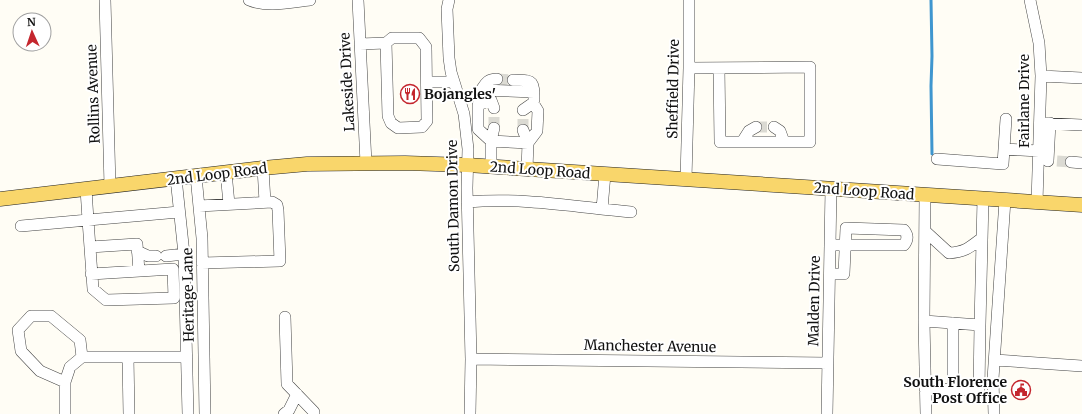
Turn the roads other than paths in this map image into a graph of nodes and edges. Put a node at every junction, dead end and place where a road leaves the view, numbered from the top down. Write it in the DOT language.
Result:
graph roads {
  1 [pos="105,0"];
  2 [pos="249,0"];
  3 [pos="310,0"];
  4 [pos="358,0"];
  5 [pos="449,0"];
  6 [pos="689,0"];
  7 [pos="1030,0"];
  8 [pos="386,43"];
  9 [pos="360,44"];
  10 [pos="689,68"];
  11 [pos="719,68"];
  12 [pos="1041,76"];
  13 [pos="1082,78"];
  14 [pos="497,79"];
  15 [pos="513,80"];
  16 [pos="427,82"];
  17 [pos="454,82"];
  18 [pos="485,98"];
  19 [pos="534,98"];
  20 [pos="460,102"];
  21 [pos="523,110"];
  22 [pos="1006,119"];
  23 [pos="1045,123"];
  24 [pos="1082,125"];
  25 [pos="756,127"];
  26 [pos="774,127"];
  27 [pos="494,128"];
  28 [pos="523,130"];
  29 [pos="491,141"];
  30 [pos="742,142"];
  31 [pos="784,142"];
  32 [pos="528,143"];
  33 [pos="1004,149"];
  34 [pos="1046,158"];
  35 [pos="937,159"];
  36 [pos="366,163"];
  37 [pos="468,165"];
  38 [pos="491,167"];
  39 [pos="262,168"];
  40 [pos="527,169"];
  41 [pos="226,172"];
  42 [pos="605,174"];
  43 [pos="196,176"];
  44 [pos="176,178"];
  45 [pos="686,179"];
  46 [pos="110,186"];
  47 [pos="86,189"];
  48 [pos="831,189"];
  49 [pos="925,195"];
  50 [pos="0,199"];
  51 [pos="983,199"];
  52 [pos="1005,200"];
  53 [pos="265,202"];
  54 [pos="467,202"];
  55 [pos="1037,202"];
  56 [pos="229,204"];
  57 [pos="1082,205"];
  58 [pos="199,206"];
  59 [pos="602,209"];
  60 [pos="180,212"];
  61 [pos="631,212"];
  62 [pos="88,220"];
  63 [pos="21,226"];
  64 [pos="925,231"];
  65 [pos="982,238"];
  66 [pos="830,245"];
  67 [pos="845,245"];
  68 [pos="90,247"];
  69 [pos="137,250"];
  70 [pos="184,254"];
  71 [pos="202,263"];
  72 [pos="138,271"];
  73 [pos="92,274"];
  74 [pos="830,274"];
  75 [pos="180,298"];
  76 [pos="285,317"];
  77 [pos="924,321"];
  78 [pos="953,323"];
  79 [pos="980,325"];
  80 [pos="82,357"];
  81 [pos="128,357"];
  82 [pos="187,357"];
  83 [pos="471,359"];
  84 [pos="994,360"];
  85 [pos="828,363"];
  86 [pos="1082,366"];
  87 [pos="65,382"];
  88 [pos="925,389"];
  89 [pos="953,390"];
  90 [pos="297,394"];
  91 [pos="65,414"];
  92 [pos="129,414"];
  93 [pos="188,414"];
  94 [pos="205,414"];
  95 [pos="284,414"];
  96 [pos="314,414"];
  97 [pos="470,414"];
  98 [pos="828,414"];
  99 [pos="926,414"];
  100 [pos="994,414"];
  1 -- 46 [label="street, Rollins Avenue"];
  2 -- 3 [label="street"];
  4 -- 9 [label="street, Lakeside Drive"];
  5 -- 17 [label="street, South Damon Drive"];
  6 -- 10 [label="street, Sheffield Drive"];
  7 -- 12 [label="street, Fairlane Drive"];
  8 -- 9 [label="street"];
  8 -- 16 [label="street"];
  8 -- 16 [label="street"];
  9 -- 36 [label="street, Lakeside Drive"];
  10 -- 11 [label="street"];
  10 -- 45 [label="street, Sheffield Drive"];
  11 -- 30 [label="street"];
  11 -- 31 [label="street"];
  12 -- 13 [label="street"];
  12 -- 23 [label="street, Fairlane Drive"];
  14 -- 18 [label="street"];
  15 -- 19 [label="street"];
  16 -- 17 [label="street"];
  17 -- 20 [label="street, South Damon Drive"];
  18 -- 19 [label="street"];
  18 -- 20 [label="street"];
  18 -- 29 [label="street"];
  19 -- 21 [label="street"];
  19 -- 32 [label="street"];
  20 -- 37 [label="street, South Damon Drive"];
  22 -- 33 [label="street"];
  23 -- 24 [label="street"];
  23 -- 34 [label="street, Fairlane Drive"];
  25 -- 30 [label="street"];
  26 -- 31 [label="street"];
  27 -- 29 [label="street"];
  28 -- 32 [label="street"];
  29 -- 32 [label="street"];
  29 -- 38 [label="street"];
  30 -- 31 [label="street"];
  32 -- 40 [label="street"];
  33 -- 34 [label="street"];
  33 -- 35 [label="street"];
  34 -- 55 [label="street, Fairlane Drive"];
  36 -- 37 [label="main road, 2nd Loop Road"];
  36 -- 39 [label="main road, 2nd Loop Road"];
  37 -- 38 [label="main road, 2nd Loop Road"];
  37 -- 54 [label="street, South Damon Drive"];
  38 -- 40 [label="main road, 2nd Loop Road"];
  39 -- 41 [label="main road, 2nd Loop Road"];
  39 -- 53 [label="street"];
  40 -- 42 [label="main road, 2nd Loop Road"];
  41 -- 43 [label="main road, 2nd Loop Road"];
  41 -- 56 [label="street"];
  42 -- 45 [label="main road, 2nd Loop Road"];
  42 -- 59 [label="street"];
  43 -- 44 [label="main road, 2nd Loop Road"];
  43 -- 58 [label="street, Heritage Lane"];
  44 -- 46 [label="main road, 2nd Loop Road"];
  44 -- 60 [label="street, Heritage Lane"];
  45 -- 48 [label="main road, 2nd Loop Road"];
  46 -- 47 [label="main road, 2nd Loop Road"];
  47 -- 50 [label="main road, 2nd Loop Road"];
  47 -- 62 [label="street"];
  48 -- 49 [label="main road, 2nd Loop Road"];
  48 -- 66 [label="street, Malden Drive"];
  49 -- 51 [label="main road, 2nd Loop Road"];
  49 -- 64 [label="street"];
  51 -- 52 [label="main road, 2nd Loop Road"];
  51 -- 65 [label="street"];
  52 -- 55 [label="main road, 2nd Loop Road"];
  52 -- 84 [label="street"];
  53 -- 56 [label="street"];
  53 -- 71 [label="street"];
  54 -- 59 [label="street"];
  54 -- 83 [label="street, South Damon Drive"];
  55 -- 57 [label="main road, 2nd Loop Road"];
  56 -- 58 [label="street"];
  58 -- 71 [label="street, Heritage Lane"];
  59 -- 61 [label="street"];
  60 -- 62 [label="street"];
  60 -- 70 [label="street, Heritage Lane"];
  62 -- 63 [label="street"];
  62 -- 68 [label="street"];
  64 -- 65 [label="street"];
  64 -- 77 [label="street"];
  65 -- 79 [label="street"];
  66 -- 67 [label="street"];
  66 -- 74 [label="street, Malden Drive"];
  67 -- 67 [label="street"];
  67 -- 74 [label="street"];
  68 -- 69 [label="street"];
  68 -- 73 [label="street"];
  69 -- 70 [label="street"];
  69 -- 72 [label="street"];
  70 -- 75 [label="street, Heritage Lane"];
  71 -- 94 [label="street, Heritage Lane"];
  72 -- 73 [label="street"];
  72 -- 75 [label="street"];
  73 -- 75 [label="street"];
  74 -- 85 [label="street, Malden Drive"];
  75 -- 82 [label="street, Heritage Lane"];
  76 -- 90 [label="street"];
  77 -- 78 [label="street"];
  77 -- 88 [label="street"];
  78 -- 79 [label="street"];
  78 -- 89 [label="street"];
  79 -- 89 [label="street"];
  80 -- 81 [label="street"];
  80 -- 87 [label="street"];
  80 -- 87 [label="street"];
  81 -- 82 [label="street"];
  81 -- 92 [label="street"];
  82 -- 93 [label="street, Heritage Lane"];
  83 -- 85 [label="street, Manchester Avenue"];
  83 -- 97 [label="street, South Damon Drive"];
  84 -- 86 [label="street"];
  84 -- 100 [label="street"];
  85 -- 98 [label="street, Malden Drive"];
  87 -- 91 [label="street"];
  88 -- 89 [label="street"];
  88 -- 99 [label="street"];
  90 -- 95 [label="street"];
  90 -- 96 [label="street"];
}
